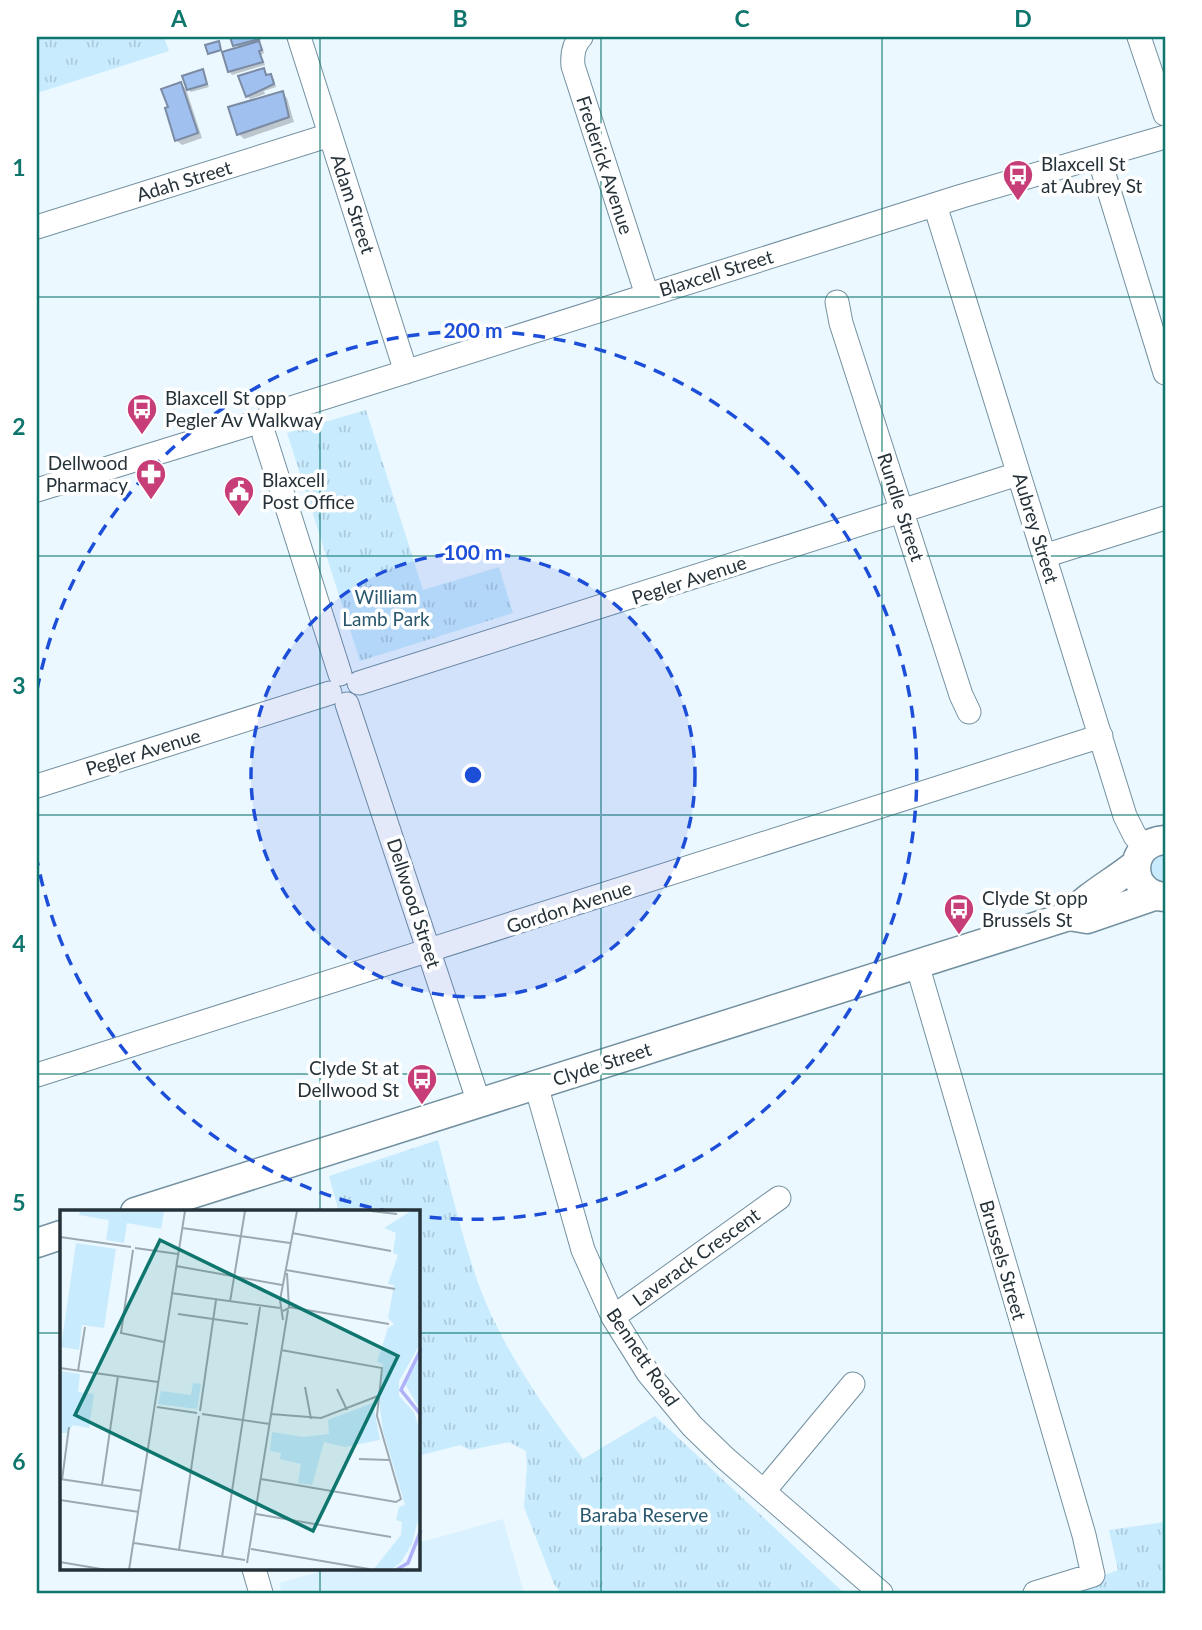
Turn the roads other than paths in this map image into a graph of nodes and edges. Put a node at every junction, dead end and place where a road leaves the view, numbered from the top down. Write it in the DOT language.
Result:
graph roads {
  1 [pos="299,37"];
  2 [pos="581,37"];
  3 [pos="1139,37"];
  4 [pos="1165,114"];
  5 [pos="330,135"];
  6 [pos="1165,137"];
  7 [pos="1099,158"];
  8 [pos="935,205"];
  9 [pos="37,227"];
  10 [pos="647,295"];
  11 [pos="837,302"];
  12 [pos="406,372"];
  13 [pos="1165,373"];
  14 [pos="260,425"];
  15 [pos="1018,474"];
  16 [pos="37,490"];
  17 [pos="903,511"];
  18 [pos="1165,518"];
  19 [pos="1044,556"];
  20 [pos="344,688"];
  21 [pos="969,712"];
  22 [pos="1101,736"];
  23 [pos="37,786"];
  24 [pos="1149,850"];
  25 [pos="1160,897"];
  26 [pos="1069,916"];
  27 [pos="430,951"];
  28 [pos="916,964"];
  29 [pos="37,1075"];
  30 [pos="536,1085"];
  31 [pos="479,1103"];
  32 [pos="779,1198"];
  33 [pos="144,1210"];
  34 [pos="60,1235"];
  35 [pos="37,1243"];
  36 [pos="613,1317"];
  37 [pos="853,1384"];
  38 [pos="764,1491"];
  39 [pos="254,1570"];
  40 [pos="261,1593"];
  41 [pos="881,1593"];
  42 [pos="1035,1593"];
  1 -- 5 [label="street, Adam Street"];
  2 -- 10 [label="street, Frederick Avenue"];
  3 -- 4 [label="street"];
  5 -- 9 [label="street, Adah Street"];
  5 -- 12 [label="street, Adam Street"];
  6 -- 7 [label="street, Blaxcell Street"];
  7 -- 8 [label="street, Blaxcell Street"];
  7 -- 13 [label="street"];
  8 -- 10 [label="street, Blaxcell Street"];
  8 -- 15 [label="street, Aubrey Street"];
  10 -- 12 [label="street, Blaxcell Street"];
  11 -- 17 [label="street, Rundle Street"];
  12 -- 14 [label="street, Blaxcell Street"];
  14 -- 16 [label="street, Blaxcell Street"];
  14 -- 20 [label="street, Dellwood Street"];
  15 -- 17 [label="street, Pegler Avenue"];
  15 -- 19 [label="street, Aubrey Street"];
  17 -- 20 [label="street, Pegler Avenue"];
  17 -- 21 [label="street, Rundle Street"];
  18 -- 19 [label="street"];
  19 -- 22 [label="street, Aubrey Street"];
  20 -- 23 [label="street, Pegler Avenue"];
  20 -- 27 [label="street, Dellwood Street"];
  22 -- 24 [label="street, Aubrey Street"];
  22 -- 27 [label="street, Gordon Avenue"];
  24 -- 25 [label="main road"];
  24 -- 26 [label="main road, Clyde Street"];
  25 -- 26 [label="main road, Clyde Street"];
  26 -- 28 [label="main road, Clyde Street"];
  27 -- 29 [label="street, Gordon Avenue"];
  27 -- 31 [label="street, Dellwood Street"];
  28 -- 30 [label="main road, Clyde Street"];
  28 -- 42 [label="street, Brussels Street"];
  30 -- 31 [label="main road, Clyde Street"];
  30 -- 36 [label="street, Bennett Road"];
  31 -- 33 [label="main road, Clyde Street"];
  32 -- 36 [label="street, Laverack Crescent"];
  34 -- 35 [label="main road"];
  36 -- 38 [label="street, Bennett Road"];
  37 -- 38 [label="street"];
  38 -- 41 [label="street, Bennett Road"];
  39 -- 40 [label="street"];
}
